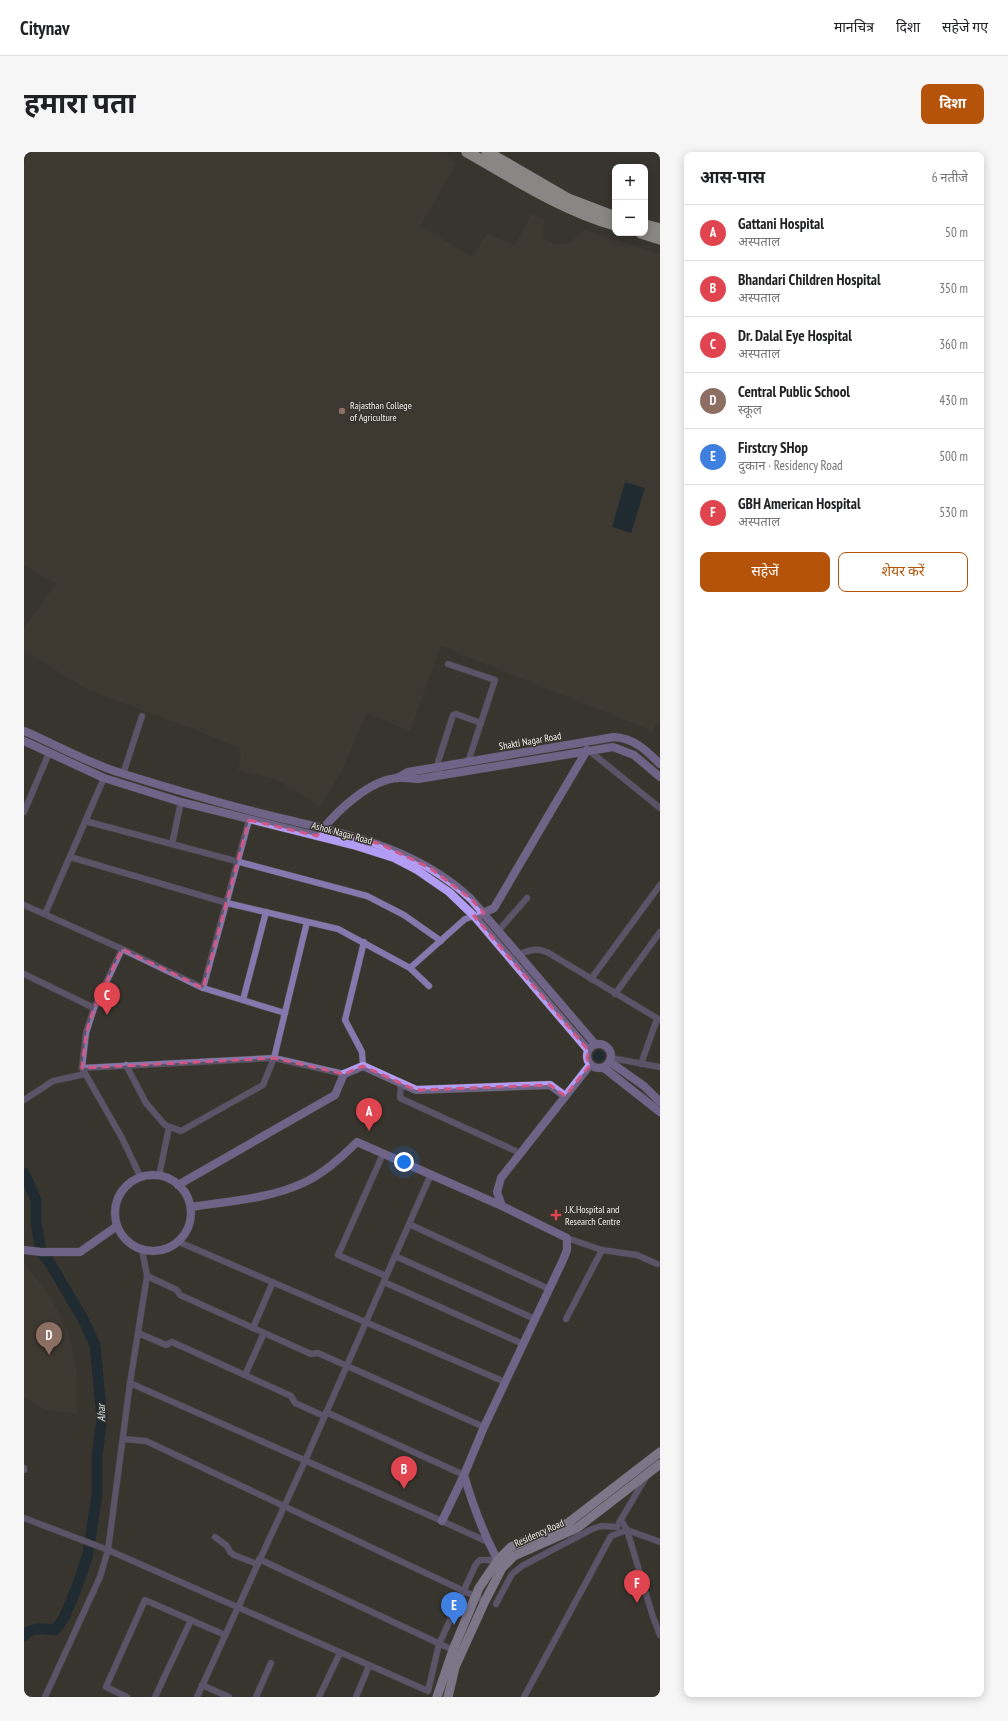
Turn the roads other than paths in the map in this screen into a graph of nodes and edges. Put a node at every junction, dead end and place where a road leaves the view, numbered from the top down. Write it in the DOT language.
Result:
graph roads {
  1 [pos="467,152"];
  2 [pos="487,152"];
  3 [pos="612,215"];
  4 [pos="612,224"];
  5 [pos="648,226"];
  6 [pos="660,229"];
  7 [pos="648,235"];
  8 [pos="660,239"];
  9 [pos="448,664"];
  10 [pos="142,716"];
  11 [pos="481,723"];
  12 [pos="26,732"];
  13 [pos="24,742"];
  14 [pos="583,742"];
  15 [pos="584,751"];
  16 [pos="49,753"];
  17 [pos="468,762"];
  18 [pos="660,764"];
  19 [pos="439,771"];
  20 [pos="123,774"];
  21 [pos="660,777"];
  22 [pos="104,778"];
  23 [pos="181,802"];
  24 [pos="660,808"];
  25 [pos="24,812"];
  26 [pos="249,820"];
  27 [pos="86,821"];
  28 [pos="323,828"];
  29 [pos="317,836"];
  30 [pos="172,844"];
  31 [pos="70,857"];
  32 [pos="239,861"];
  33 [pos="660,885"];
  34 [pos="527,898"];
  35 [pos="227,903"];
  36 [pos="24,905"];
  37 [pos="266,912"];
  38 [pos="484,913"];
  39 [pos="45,914"];
  40 [pos="474,916"];
  41 [pos="307,922"];
  42 [pos="499,930"];
  43 [pos="660,932"];
  44 [pos="441,941"];
  45 [pos="364,942"];
  46 [pos="122,949"];
  47 [pos="520,954"];
  48 [pos="410,968"];
  49 [pos="24,974"];
  50 [pos="591,979"];
  51 [pos="430,986"];
  52 [pos="203,988"];
  53 [pos="615,994"];
  54 [pos="244,1000"];
  55 [pos="94,1008"];
  56 [pos="285,1013"];
  57 [pos="659,1020"];
  58 [pos="592,1047"];
  59 [pos="274,1058"];
  60 [pos="611,1060"];
  61 [pos="641,1064"];
  62 [pos="126,1065"];
  63 [pos="590,1065"];
  64 [pos="363,1066"];
  65 [pos="660,1067"];
  66 [pos="604,1068"];
  67 [pos="84,1071"];
  68 [pos="344,1074"];
  69 [pos="401,1083"];
  70 [pos="565,1096"];
  71 [pos="24,1100"];
  72 [pos="660,1102"];
  73 [pos="660,1112"];
  74 [pos="169,1127"];
  75 [pos="520,1153"];
  76 [pos="383,1154"];
  77 [pos="430,1174"];
  78 [pos="159,1176"];
  79 [pos="141,1178"];
  80 [pos="178,1185"];
  81 [pos="502,1206"];
  82 [pos="191,1207"];
  83 [pos="409,1224"];
  84 [pos="117,1226"];
  85 [pos="567,1238"];
  86 [pos="179,1242"];
  87 [pos="142,1249"];
  88 [pos="24,1250"];
  89 [pos="602,1250"];
  90 [pos="395,1256"];
  91 [pos="657,1264"];
  92 [pos="147,1276"];
  93 [pos="385,1279"];
  94 [pos="273,1282"];
  95 [pos="549,1289"];
  96 [pos="535,1319"];
  97 [pos="566,1319"];
  98 [pos="366,1322"];
  99 [pos="253,1328"];
  100 [pos="138,1333"];
  101 [pos="264,1333"];
  102 [pos="523,1344"];
  103 [pos="347,1365"];
  104 [pos="244,1375"];
  105 [pos="505,1382"];
  106 [pos="130,1383"];
  107 [pos="325,1414"];
  108 [pos="484,1427"];
  109 [pos="123,1439"];
  110 [pos="660,1452"];
  111 [pos="304,1460"];
  112 [pos="643,1464"];
  113 [pos="660,1464"];
  114 [pos="464,1475"];
  115 [pos="647,1475"];
  116 [pos="284,1506"];
  117 [pos="26,1519"];
  118 [pos="621,1520"];
  119 [pos="442,1521"];
  120 [pos="617,1527"];
  121 [pos="627,1530"];
  122 [pos="612,1536"];
  123 [pos="216,1537"];
  124 [pos="660,1542"];
  125 [pos="490,1543"];
  126 [pos="108,1550"];
  127 [pos="498,1560"];
  128 [pos="258,1562"];
  129 [pos="502,1568"];
  130 [pos="463,1591"];
  131 [pos="476,1597"];
  132 [pos="485,1601"];
  133 [pos="496,1604"];
  134 [pos="237,1607"];
  135 [pos="191,1620"];
  136 [pos="225,1635"];
  137 [pos="660,1635"];
  138 [pos="439,1644"];
  139 [pos="457,1652"];
  140 [pos="340,1653"];
  141 [pos="271,1663"];
  142 [pos="369,1666"];
  143 [pos="202,1685"];
  144 [pos="45,1697"];
  145 [pos="127,1697"];
  146 [pos="155,1697"];
  147 [pos="197,1697"];
  148 [pos="229,1697"];
  149 [pos="256,1697"];
  150 [pos="319,1697"];
  151 [pos="356,1697"];
  152 [pos="436,1697"];
  153 [pos="448,1697"];
  154 [pos="524,1697"];
  1 -- 4 [label="highway"];
  2 -- 3 [label="highway"];
  5 -- 6 [label="highway"];
  7 -- 8 [label="highway"];
  9 -- 11 [label="street"];
  10 -- 20 [label="street"];
  11 -- 17 [label="street"];
  11 -- 19 [label="street"];
  12 -- 13 [label="street"];
  12 -- 20 [label="street"];
  13 -- 16 [label="street, Ashok Nagar Road"];
  14 -- 15 [label="street"];
  14 -- 17 [label="street, Shakti Nagar Road"];
  14 -- 18 [label="street, Shakti Nagar Road"];
  15 -- 19 [label="street, Shakti Nagar Road"];
  15 -- 21 [label="street, Shakti Nagar Road"];
  15 -- 24 [label="street"];
  15 -- 38 [label="street"];
  16 -- 22 [label="street, Ashok Nagar Road"];
  16 -- 25 [label="street"];
  17 -- 19 [label="street, Shakti Nagar Road"];
  19 -- 28 [label="street, Shakti Nagar Road"];
  20 -- 28 [label="street"];
  22 -- 23 [label="street, Ashok Nagar Road"];
  22 -- 27 [label="street"];
  23 -- 26 [label="street, Ashok Nagar Road"];
  23 -- 30 [label="street"];
  26 -- 29 [label="street, Ashok Nagar Road"];
  26 -- 32 [label="street"];
  27 -- 30 [label="street"];
  27 -- 31 [label="street"];
  28 -- 29 [label="street, Shakti Nagar Road"];
  28 -- 38 [label="street"];
  29 -- 40 [label="street, Ashok Nagar Road"];
  30 -- 32 [label="street"];
  31 -- 35 [label="street"];
  31 -- 39 [label="street"];
  32 -- 35 [label="street"];
  32 -- 44 [label="street"];
  33 -- 50 [label="street"];
  34 -- 42 [label="street"];
  35 -- 37 [label="street"];
  35 -- 52 [label="street"];
  36 -- 39 [label="street"];
  37 -- 41 [label="street"];
  37 -- 54 [label="street"];
  38 -- 40 [label="street"];
  38 -- 42 [label="street"];
  39 -- 46 [label="street"];
  40 -- 44 [label="street"];
  40 -- 58 [label="street, Ashok Nagar Road"];
  41 -- 45 [label="street"];
  41 -- 56 [label="street"];
  42 -- 47 [label="street"];
  43 -- 53 [label="street"];
  44 -- 48 [label="street"];
  45 -- 48 [label="street"];
  45 -- 64 [label="street"];
  46 -- 52 [label="street"];
  46 -- 55 [label="street"];
  47 -- 50 [label="street"];
  47 -- 58 [label="street"];
  48 -- 51 [label="street"];
  49 -- 55 [label="street"];
  50 -- 53 [label="street"];
  52 -- 54 [label="street"];
  53 -- 57 [label="street"];
  54 -- 56 [label="street"];
  55 -- 67 [label="street"];
  56 -- 59 [label="street"];
  57 -- 61 [label="street"];
  58 -- 60 [label="street"];
  58 -- 63 [label="street"];
  59 -- 62 [label="street"];
  59 -- 68 [label="street"];
  59 -- 74 [label="street"];
  60 -- 61 [label="street"];
  60 -- 66 [label="street"];
  60 -- 72 [label="street"];
  61 -- 65 [label="street"];
  62 -- 67 [label="street"];
  62 -- 74 [label="street"];
  63 -- 66 [label="street"];
  63 -- 70 [label="street"];
  64 -- 68 [label="street"];
  64 -- 69 [label="street"];
  66 -- 73 [label="street"];
  67 -- 71 [label="street"];
  67 -- 79 [label="street"];
  68 -- 80 [label="street"];
  69 -- 70 [label="street"];
  69 -- 75 [label="street"];
  70 -- 75 [label="street"];
  74 -- 78 [label="street"];
  75 -- 81 [label="street"];
  76 -- 77 [label="street"];
  76 -- 82 [label="street"];
  76 -- 93 [label="street"];
  77 -- 81 [label="street"];
  77 -- 83 [label="street"];
  78 -- 79 [label="street"];
  78 -- 80 [label="street"];
  79 -- 84 [label="street"];
  80 -- 82 [label="street"];
  81 -- 85 [label="street"];
  82 -- 86 [label="street"];
  83 -- 90 [label="street"];
  83 -- 95 [label="street"];
  84 -- 87 [label="street"];
  84 -- 88 [label="street"];
  85 -- 89 [label="street"];
  85 -- 95 [label="street"];
  86 -- 87 [label="street"];
  86 -- 94 [label="street"];
  87 -- 92 [label="street"];
  89 -- 91 [label="street"];
  89 -- 97 [label="street"];
  90 -- 93 [label="street"];
  90 -- 96 [label="street"];
  92 -- 99 [label="street"];
  92 -- 100 [label="street"];
  93 -- 98 [label="street"];
  93 -- 102 [label="street"];
  94 -- 98 [label="street"];
  94 -- 99 [label="street"];
  95 -- 96 [label="street"];
  96 -- 102 [label="street"];
  98 -- 103 [label="street"];
  98 -- 105 [label="street"];
  99 -- 101 [label="street"];
  100 -- 104 [label="street"];
  100 -- 106 [label="street"];
  101 -- 103 [label="street"];
  101 -- 104 [label="street"];
  102 -- 105 [label="street"];
  103 -- 107 [label="street"];
  103 -- 108 [label="street"];
  104 -- 107 [label="street"];
  105 -- 108 [label="street"];
  106 -- 109 [label="street"];
  106 -- 111 [label="street"];
  107 -- 111 [label="street"];
  107 -- 114 [label="street"];
  108 -- 114 [label="street"];
  109 -- 116 [label="street"];
  109 -- 126 [label="street"];
  110 -- 112 [label="main road"];
  111 -- 116 [label="street"];
  111 -- 119 [label="street"];
  112 -- 115 [label="street"];
  112 -- 127 [label="main road"];
  113 -- 115 [label="main road, Residency Road"];
  114 -- 119 [label="street"];
  114 -- 125 [label="street"];
  115 -- 118 [label="street"];
  115 -- 129 [label="main road, Residency Road"];
  116 -- 128 [label="street"];
  116 -- 130 [label="street"];
  117 -- 126 [label="street"];
  118 -- 120 [label="street"];
  118 -- 121 [label="street"];
  119 -- 125 [label="street"];
  120 -- 122 [label="street"];
  120 -- 133 [label="street"];
  121 -- 122 [label="street"];
  121 -- 124 [label="street"];
  121 -- 137 [label="street"];
  122 -- 154 [label="street"];
  123 -- 128 [label="street"];
  125 -- 127 [label="street"];
  126 -- 134 [label="street"];
  126 -- 144 [label="street"];
  127 -- 129 [label="street"];
  127 -- 130 [label="street"];
  127 -- 131 [label="main road"];
  128 -- 134 [label="street"];
  128 -- 138 [label="street"];
  129 -- 132 [label="main road, Residency Road"];
  130 -- 131 [label="street"];
  130 -- 138 [label="street"];
  131 -- 132 [label="street"];
  131 -- 139 [label="main road"];
  132 -- 139 [label="main road, Residency Road"];
  134 -- 136 [label="street"];
  134 -- 140 [label="street"];
  135 -- 136 [label="street"];
  135 -- 145 [label="street"];
  135 -- 146 [label="street"];
  136 -- 143 [label="street"];
  138 -- 139 [label="street"];
  138 -- 142 [label="street"];
  139 -- 152 [label="main road"];
  139 -- 153 [label="main road, Residency Road"];
  140 -- 142 [label="street"];
  140 -- 150 [label="street"];
  141 -- 149 [label="street"];
  142 -- 151 [label="street"];
  143 -- 147 [label="street"];
  143 -- 148 [label="street"];
}
